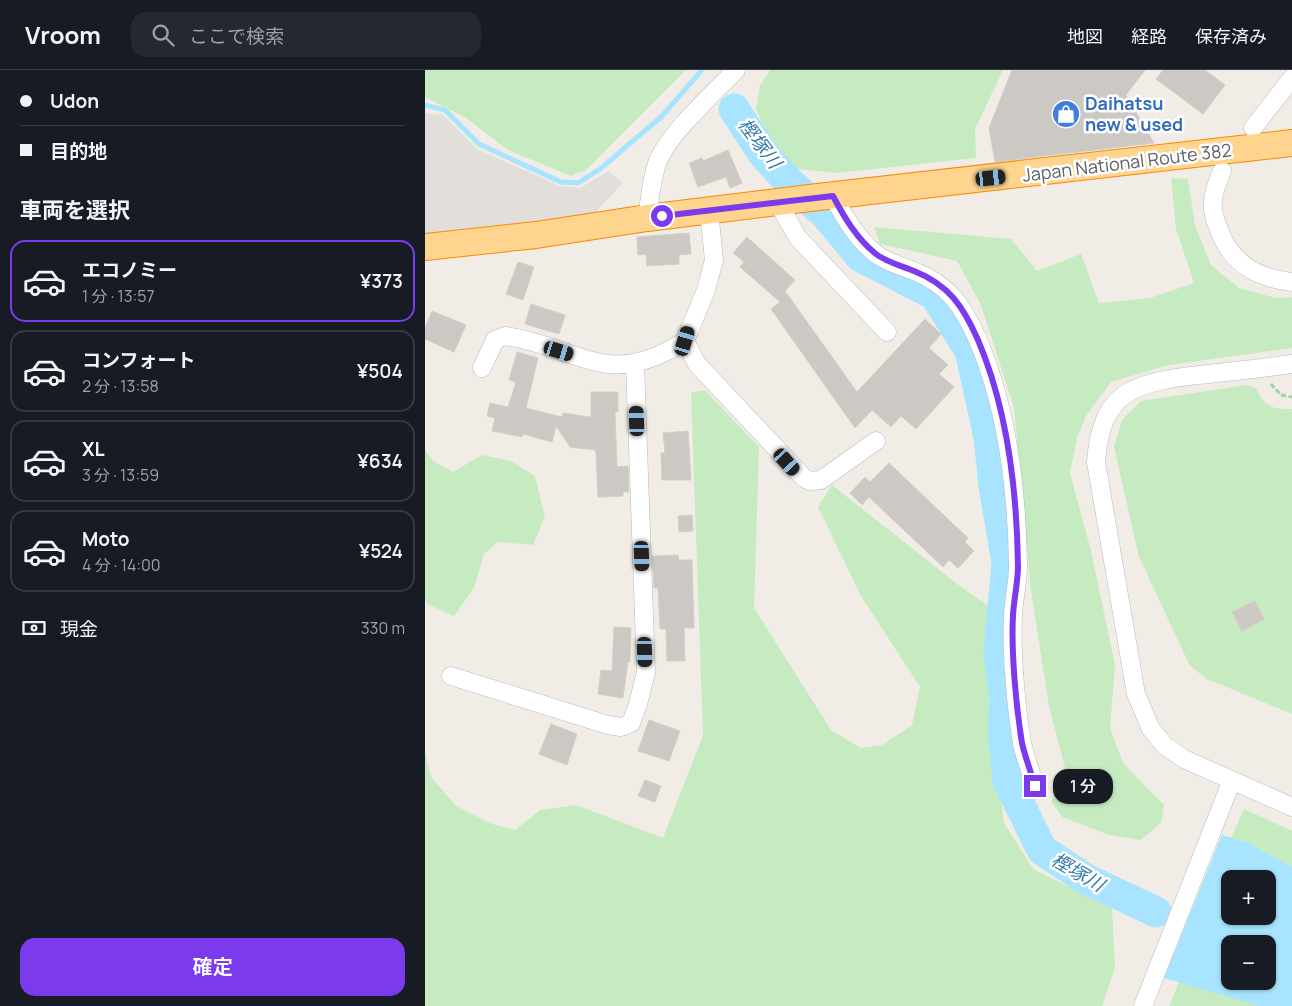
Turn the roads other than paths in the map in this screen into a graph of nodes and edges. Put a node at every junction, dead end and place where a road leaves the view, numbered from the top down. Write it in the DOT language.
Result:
graph roads {
  1 [pos="736,70"];
  2 [pos="1292,78"];
  3 [pos="1253,128"];
  4 [pos="1292,143"];
  5 [pos="1222,171"];
  6 [pos="826,197"];
  7 [pos="783,202"];
  8 [pos="709,211"];
  9 [pos="647,218"];
  10 [pos="425,247"];
  11 [pos="1292,282"];
  12 [pos="887,332"];
  13 [pos="685,341"];
  14 [pos="635,363"];
  15 [pos="1292,364"];
  16 [pos="482,368"];
  17 [pos="876,441"];
  18 [pos="451,676"];
  19 [pos="1232,780"];
  20 [pos="1035,786"];
  21 [pos="1292,807"];
  22 [pos="1143,1006"];
  1 -- 9 [label="street"];
  2 -- 3 [label="street"];
  4 -- 6 [label="highway, Japan National Route 382"];
  5 -- 11 [label="street"];
  6 -- 7 [label="highway, Japan National Route 382"];
  6 -- 20 [label="street"];
  7 -- 8 [label="highway, Japan National Route 382"];
  7 -- 12 [label="street"];
  8 -- 9 [label="highway, Japan National Route 382"];
  8 -- 13 [label="street"];
  9 -- 10 [label="highway, Japan National Route 382"];
  13 -- 14 [label="street"];
  13 -- 17 [label="street"];
  14 -- 16 [label="street"];
  14 -- 18 [label="street"];
  15 -- 19 [label="street"];
  19 -- 21 [label="street"];
  19 -- 22 [label="street"];
}
